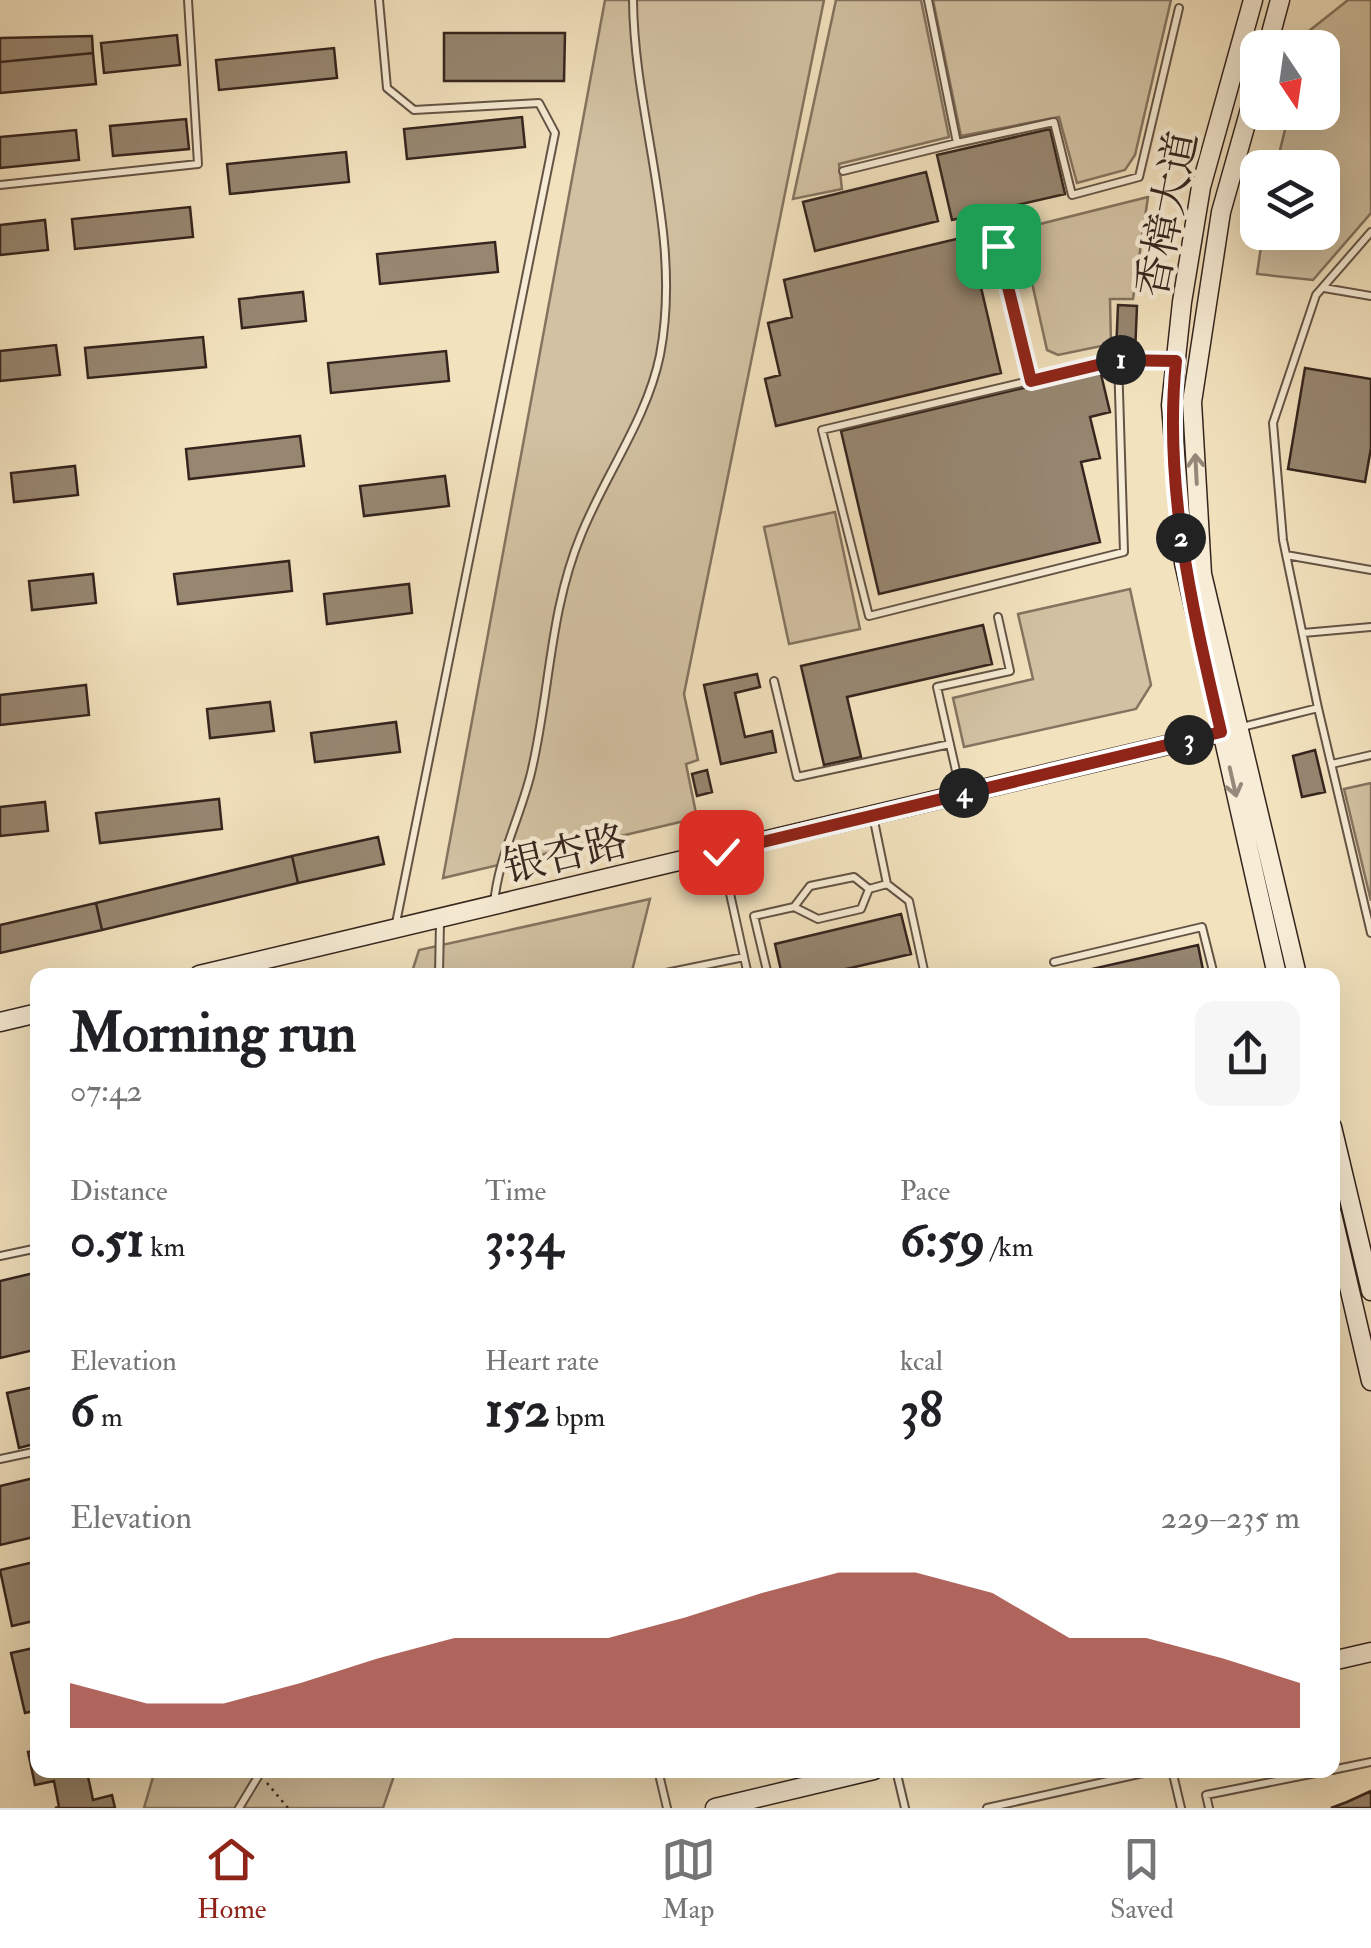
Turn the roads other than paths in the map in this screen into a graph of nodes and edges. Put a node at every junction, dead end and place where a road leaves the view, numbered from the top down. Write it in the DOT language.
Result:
graph roads {
  1 [pos="188,0"];
  2 [pos="378,0"];
  3 [pos="633,0"];
  4 [pos="928,0"];
  5 [pos="1253,0"];
  6 [pos="1280,0"];
  7 [pos="1179,8"];
  8 [pos="1272,30"];
  9 [pos="1245,130"];
  10 [pos="957,143"];
  11 [pos="844,171"];
  12 [pos="0,185"];
  13 [pos="1371,232"];
  14 [pos="998,246"];
  15 [pos="1322,288"];
  16 [pos="1371,296"];
  17 [pos="1118,360"];
  18 [pos="1176,361"];
  19 [pos="1031,381"];
  20 [pos="1286,555"];
  21 [pos="1371,570"];
  22 [pos="998,617"];
  23 [pos="1371,627"];
  24 [pos="1303,633"];
  25 [pos="774,681"];
  26 [pos="1318,708"];
  27 [pos="1230,730"];
  28 [pos="950,744"];
  29 [pos="1371,755"];
  30 [pos="1332,764"];
  31 [pos="962,794"];
  32 [pos="872,815"];
  33 [pos="721,852"];
  34 [pos="887,884"];
  35 [pos="870,888"];
  36 [pos="494,906"];
  37 [pos="794,907"];
  38 [pos="440,919"];
  39 [pos="394,930"];
  40 [pos="1371,932"];
  41 [pos="744,956"];
  42 [pos="1054,962"];
  43 [pos="230,968"];
  44 [pos="439,968"];
  45 [pos="689,968"];
  46 [pos="747,968"];
  47 [pos="766,968"];
  48 [pos="924,968"];
  49 [pos="1212,968"];
  50 [pos="1276,968"];
  51 [pos="1295,968"];
  52 [pos="30,1015"];
  53 [pos="0,1022"];
  54 [pos="1340,1160"];
  55 [pos="30,1250"];
  56 [pos="0,1256"];
  57 [pos="1341,1287"];
  58 [pos="1371,1290"];
  59 [pos="1371,1381"];
  60 [pos="30,1452"];
  61 [pos="0,1459"];
  62 [pos="1371,1652"];
  63 [pos="1340,1659"];
  64 [pos="1371,1762"];
  65 [pos="1340,1768"];
  66 [pos="259,1778"];
  67 [pos="660,1778"];
  68 [pos="841,1778"];
  69 [pos="898,1778"];
  70 [pos="1122,1778"];
  71 [pos="1174,1778"];
  72 [pos="1281,1778"];
  73 [pos="239,1808"];
  74 [pos="667,1808"];
  75 [pos="716,1808"];
  76 [pos="904,1808"];
  77 [pos="987,1808"];
  78 [pos="1181,1808"];
  79 [pos="1209,1808"];
  1 -- 12 [label="lane"];
  2 -- 39 [label="lane"];
  3 -- 36 [label="lane"];
  4 -- 10 [label="lane"];
  5 -- 18 [label="main road, 香樟大道"];
  6 -- 8 [label="main road"];
  7 -- 10 [label="lane"];
  27 -- 9 [label="main road, 香樟大道, one-way"];
  10 -- 11 [label="lane"];
  13 -- 15 [label="lane"];
  14 -- 19 [label="lane"];
  15 -- 16 [label="lane"];
  15 -- 20 [label="lane"];
  17 -- 18 [label="lane"];
  17 -- 19 [label="lane"];
  17 -- 19 [label="lane"];
  18 -- 27 [label="main road, 香樟大道"];
  20 -- 21 [label="lane"];
  20 -- 24 [label="lane"];
  22 -- 28 [label="lane"];
  23 -- 24 [label="lane"];
  24 -- 26 [label="lane"];
  25 -- 28 [label="lane"];
  26 -- 27 [label="lane"];
  26 -- 30 [label="lane"];
  27 -- 31 [label="main road, 银杏路"];
  27 -- 50 [label="main road, 香樟大道, one-way"];
  27 -- 51 [label="main road, 香樟大道"];
  28 -- 31 [label="lane"];
  29 -- 30 [label="lane"];
  30 -- 40 [label="lane"];
  31 -- 32 [label="main road, 银杏路"];
  32 -- 33 [label="main road, 银杏路"];
  32 -- 34 [label="lane"];
  33 -- 36 [label="main road, 银杏路"];
  33 -- 41 [label="lane"];
  34 -- 35 [label="lane"];
  34 -- 48 [label="lane"];
  35 -- 37 [label="lane"];
  35 -- 37 [label="lane"];
  36 -- 38 [label="main road, 银杏路"];
  37 -- 47 [label="lane"];
  38 -- 39 [label="main road, 银杏路"];
  38 -- 44 [label="lane"];
  39 -- 43 [label="main road, 银杏路"];
  41 -- 45 [label="lane"];
  41 -- 46 [label="lane"];
  42 -- 49 [label="lane"];
  52 -- 53 [label="main road"];
  54 -- 58 [label="main road"];
  55 -- 56 [label="lane"];
  57 -- 59 [label="main road"];
  60 -- 61 [label="lane"];
  62 -- 63 [label="main road"];
  64 -- 65 [label="lane"];
  66 -- 73 [label="lane"];
  67 -- 74 [label="lane"];
  68 -- 75 [label="main road"];
  69 -- 76 [label="lane"];
  70 -- 77 [label="lane"];
  71 -- 78 [label="lane"];
  72 -- 79 [label="lane"];
}
